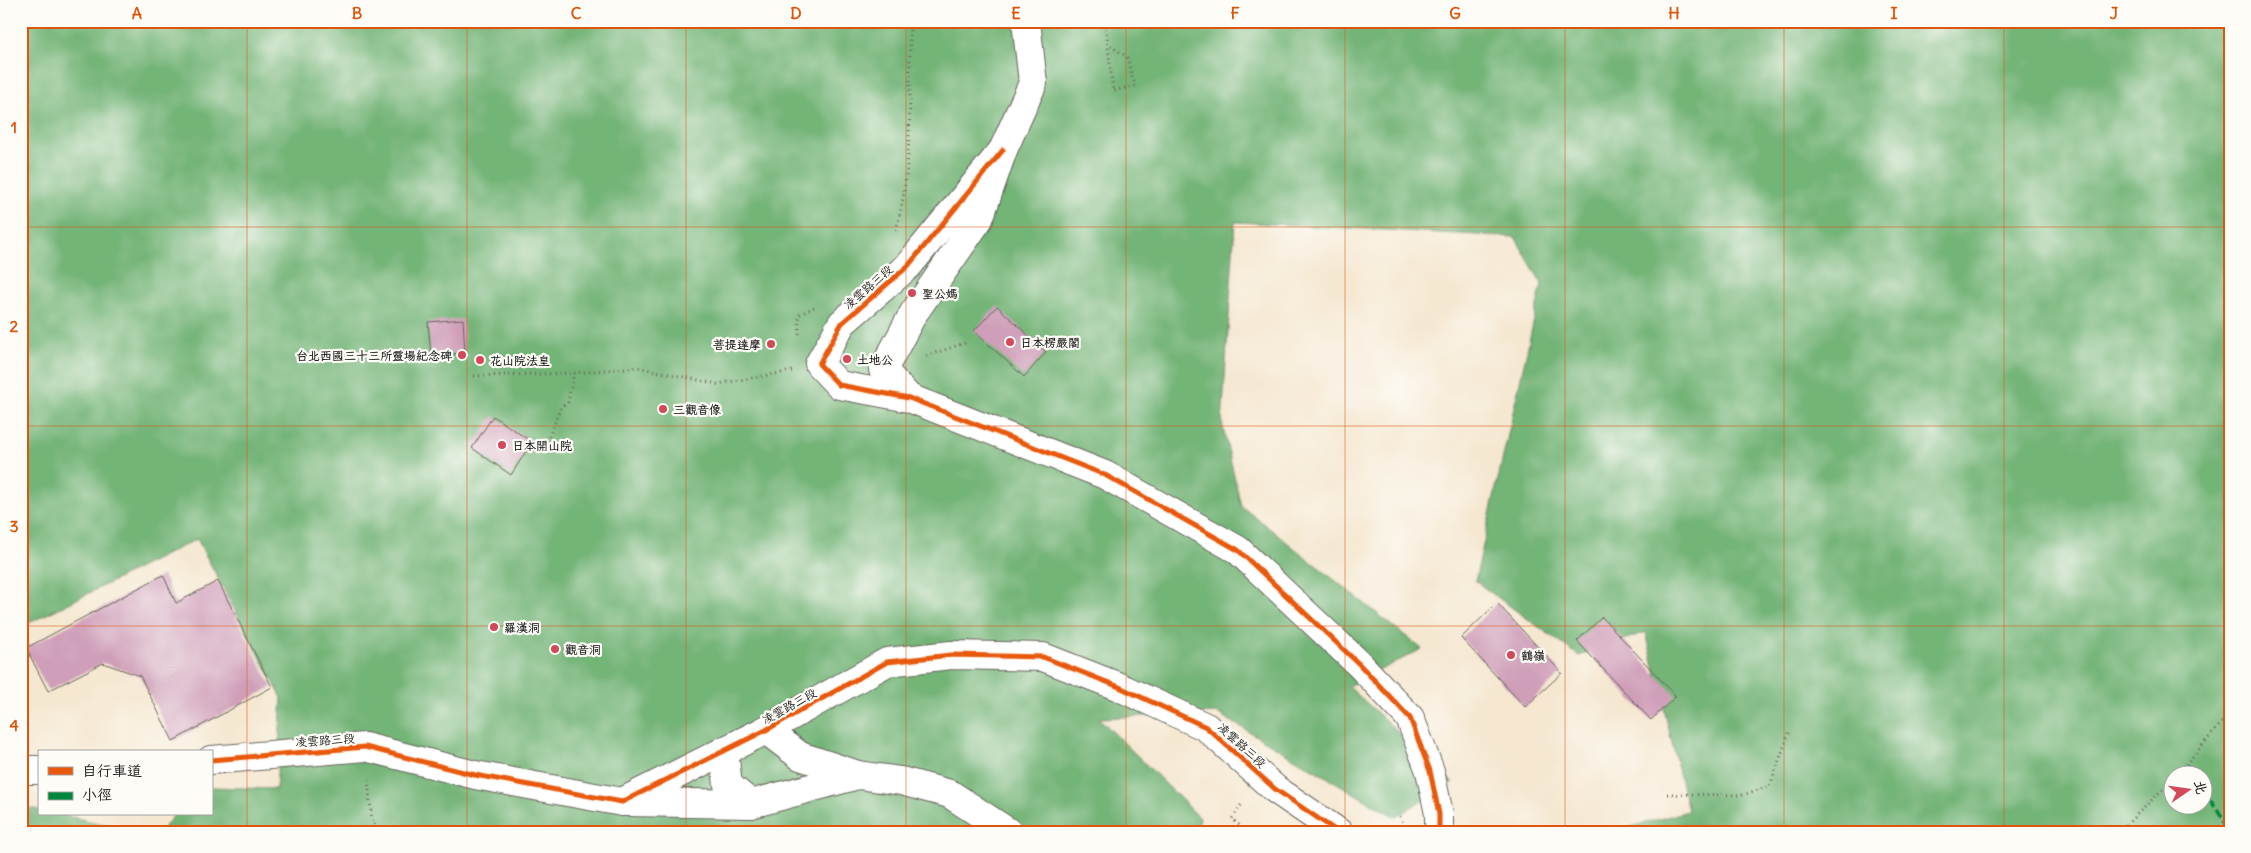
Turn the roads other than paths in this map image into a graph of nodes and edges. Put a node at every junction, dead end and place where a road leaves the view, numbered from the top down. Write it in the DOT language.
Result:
graph roads {
  1 [pos="1026,21"];
  2 [pos="1003,150"];
  3 [pos="909,398"];
  4 [pos="766,730"];
  5 [pos="724,751"];
  6 [pos="212,760"];
  7 [pos="21,770"];
  8 [pos="38,770"];
  9 [pos="858,775"];
  10 [pos="622,802"];
  11 [pos="751,804"];
  12 [pos="1008,832"];
  13 [pos="1338,832"];
  14 [pos="1439,832"];
  1 -- 2 [label="street, 凌雲路三段"];
  2 -- 3 [label="street, 凌雲路三段"];
  2 -- 3 [label="street, 凌雲路三段"];
  3 -- 14 [label="street, 凌雲路三段"];
  4 -- 5 [label="street, 凌雲路三段"];
  4 -- 9 [label="street"];
  4 -- 13 [label="street, 凌雲路三段"];
  5 -- 10 [label="street, 凌雲路三段"];
  5 -- 11 [label="street"];
  6 -- 10 [label="street, 凌雲路三段"];
  7 -- 8 [label="street"];
  9 -- 11 [label="street"];
  9 -- 12 [label="street"];
  10 -- 11 [label="street"];
}
